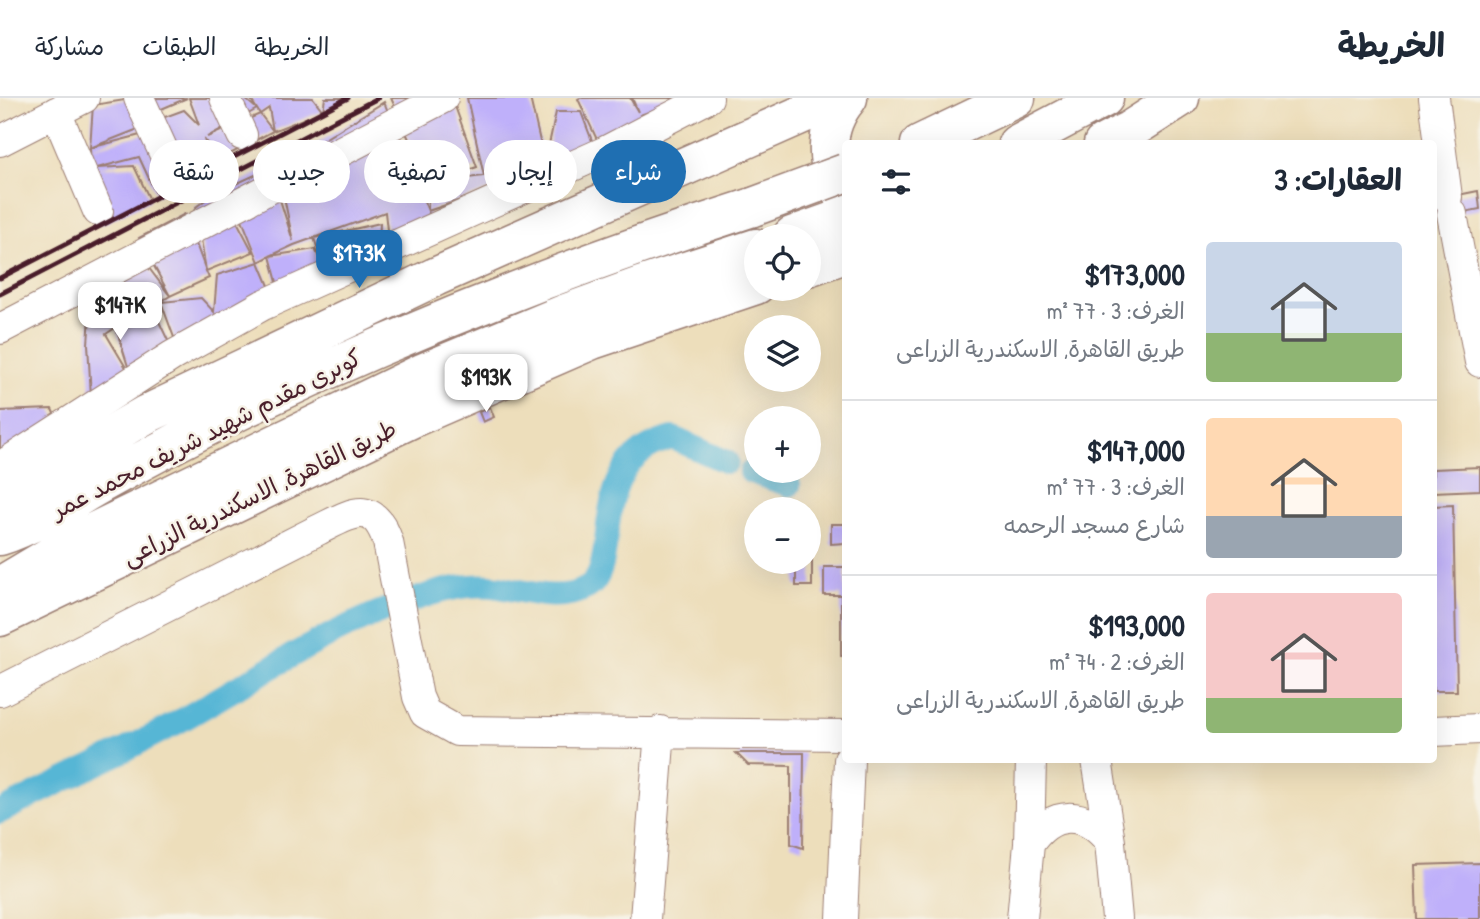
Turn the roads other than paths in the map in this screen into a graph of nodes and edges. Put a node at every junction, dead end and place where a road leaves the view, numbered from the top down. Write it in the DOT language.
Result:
graph roads {
  1 [pos="139,98"];
  2 [pos="225,98"];
  3 [pos="443,98"];
  4 [pos="708,98"];
  5 [pos="839,98"];
  6 [pos="848,98"];
  7 [pos="1016,98"];
  8 [pos="1104,98"];
  9 [pos="1180,98"];
  10 [pos="1434,98"];
  11 [pos="68,104"];
  12 [pos="242,135"];
  13 [pos="1118,139"];
  14 [pos="158,140"];
  15 [pos="928,140"];
  16 [pos="1025,140"];
  17 [pos="0,141"];
  18 [pos="842,174"];
  19 [pos="842,194"];
  20 [pos="98,211"];
  21 [pos="842,218"];
  22 [pos="821,226"];
  23 [pos="744,252"];
  24 [pos="842,255"];
  25 [pos="821,262"];
  26 [pos="744,289"];
  27 [pos="0,329"];
  28 [pos="1480,362"];
  29 [pos="0,467"];
  30 [pos="0,499"];
  31 [pos="0,536"];
  32 [pos="0,586"];
  33 [pos="0,617"];
  34 [pos="0,691"];
  35 [pos="1480,729"];
  36 [pos="660,731"];
  37 [pos="1437,731"];
  38 [pos="842,735"];
  39 [pos="849,763"];
  40 [pos="1031,763"];
  41 [pos="1097,763"];
  42 [pos="1110,842"];
  43 [pos="1028,844"];
  44 [pos="645,919"];
  45 [pos="842,919"];
  46 [pos="1022,919"];
  47 [pos="1116,919"];
  1 -- 14 [label="street"];
  2 -- 12 [label="street"];
  3 -- 27 [label="street"];
  4 -- 29 [label="street"];
  5 -- 30 [label="highway"];
  6 -- 19 [label="highway"];
  7 -- 15 [label="highway"];
  8 -- 16 [label="highway"];
  9 -- 13 [label="highway"];
  10 -- 28 [label="street"];
  11 -- 17 [label="street"];
  11 -- 20 [label="street"];
  18 -- 31 [label="highway, كوبرى مقدم شهيد شريف محمد عمر, bridge"];
  21 -- 22 [label="highway"];
  23 -- 32 [label="highway, كوبرى مقدم شهيد شريف محمد عمر"];
  24 -- 25 [label="highway"];
  26 -- 33 [label="highway, طريق القاهرة, الاسكندرية الزراعى"];
  34 -- 36 [label="street"];
  35 -- 37 [label="street"];
  36 -- 38 [label="street"];
  36 -- 44 [label="street"];
  39 -- 45 [label="street"];
  40 -- 43 [label="street"];
  41 -- 42 [label="street"];
  42 -- 43 [label="street"];
  42 -- 47 [label="street"];
  43 -- 46 [label="street"];
}
